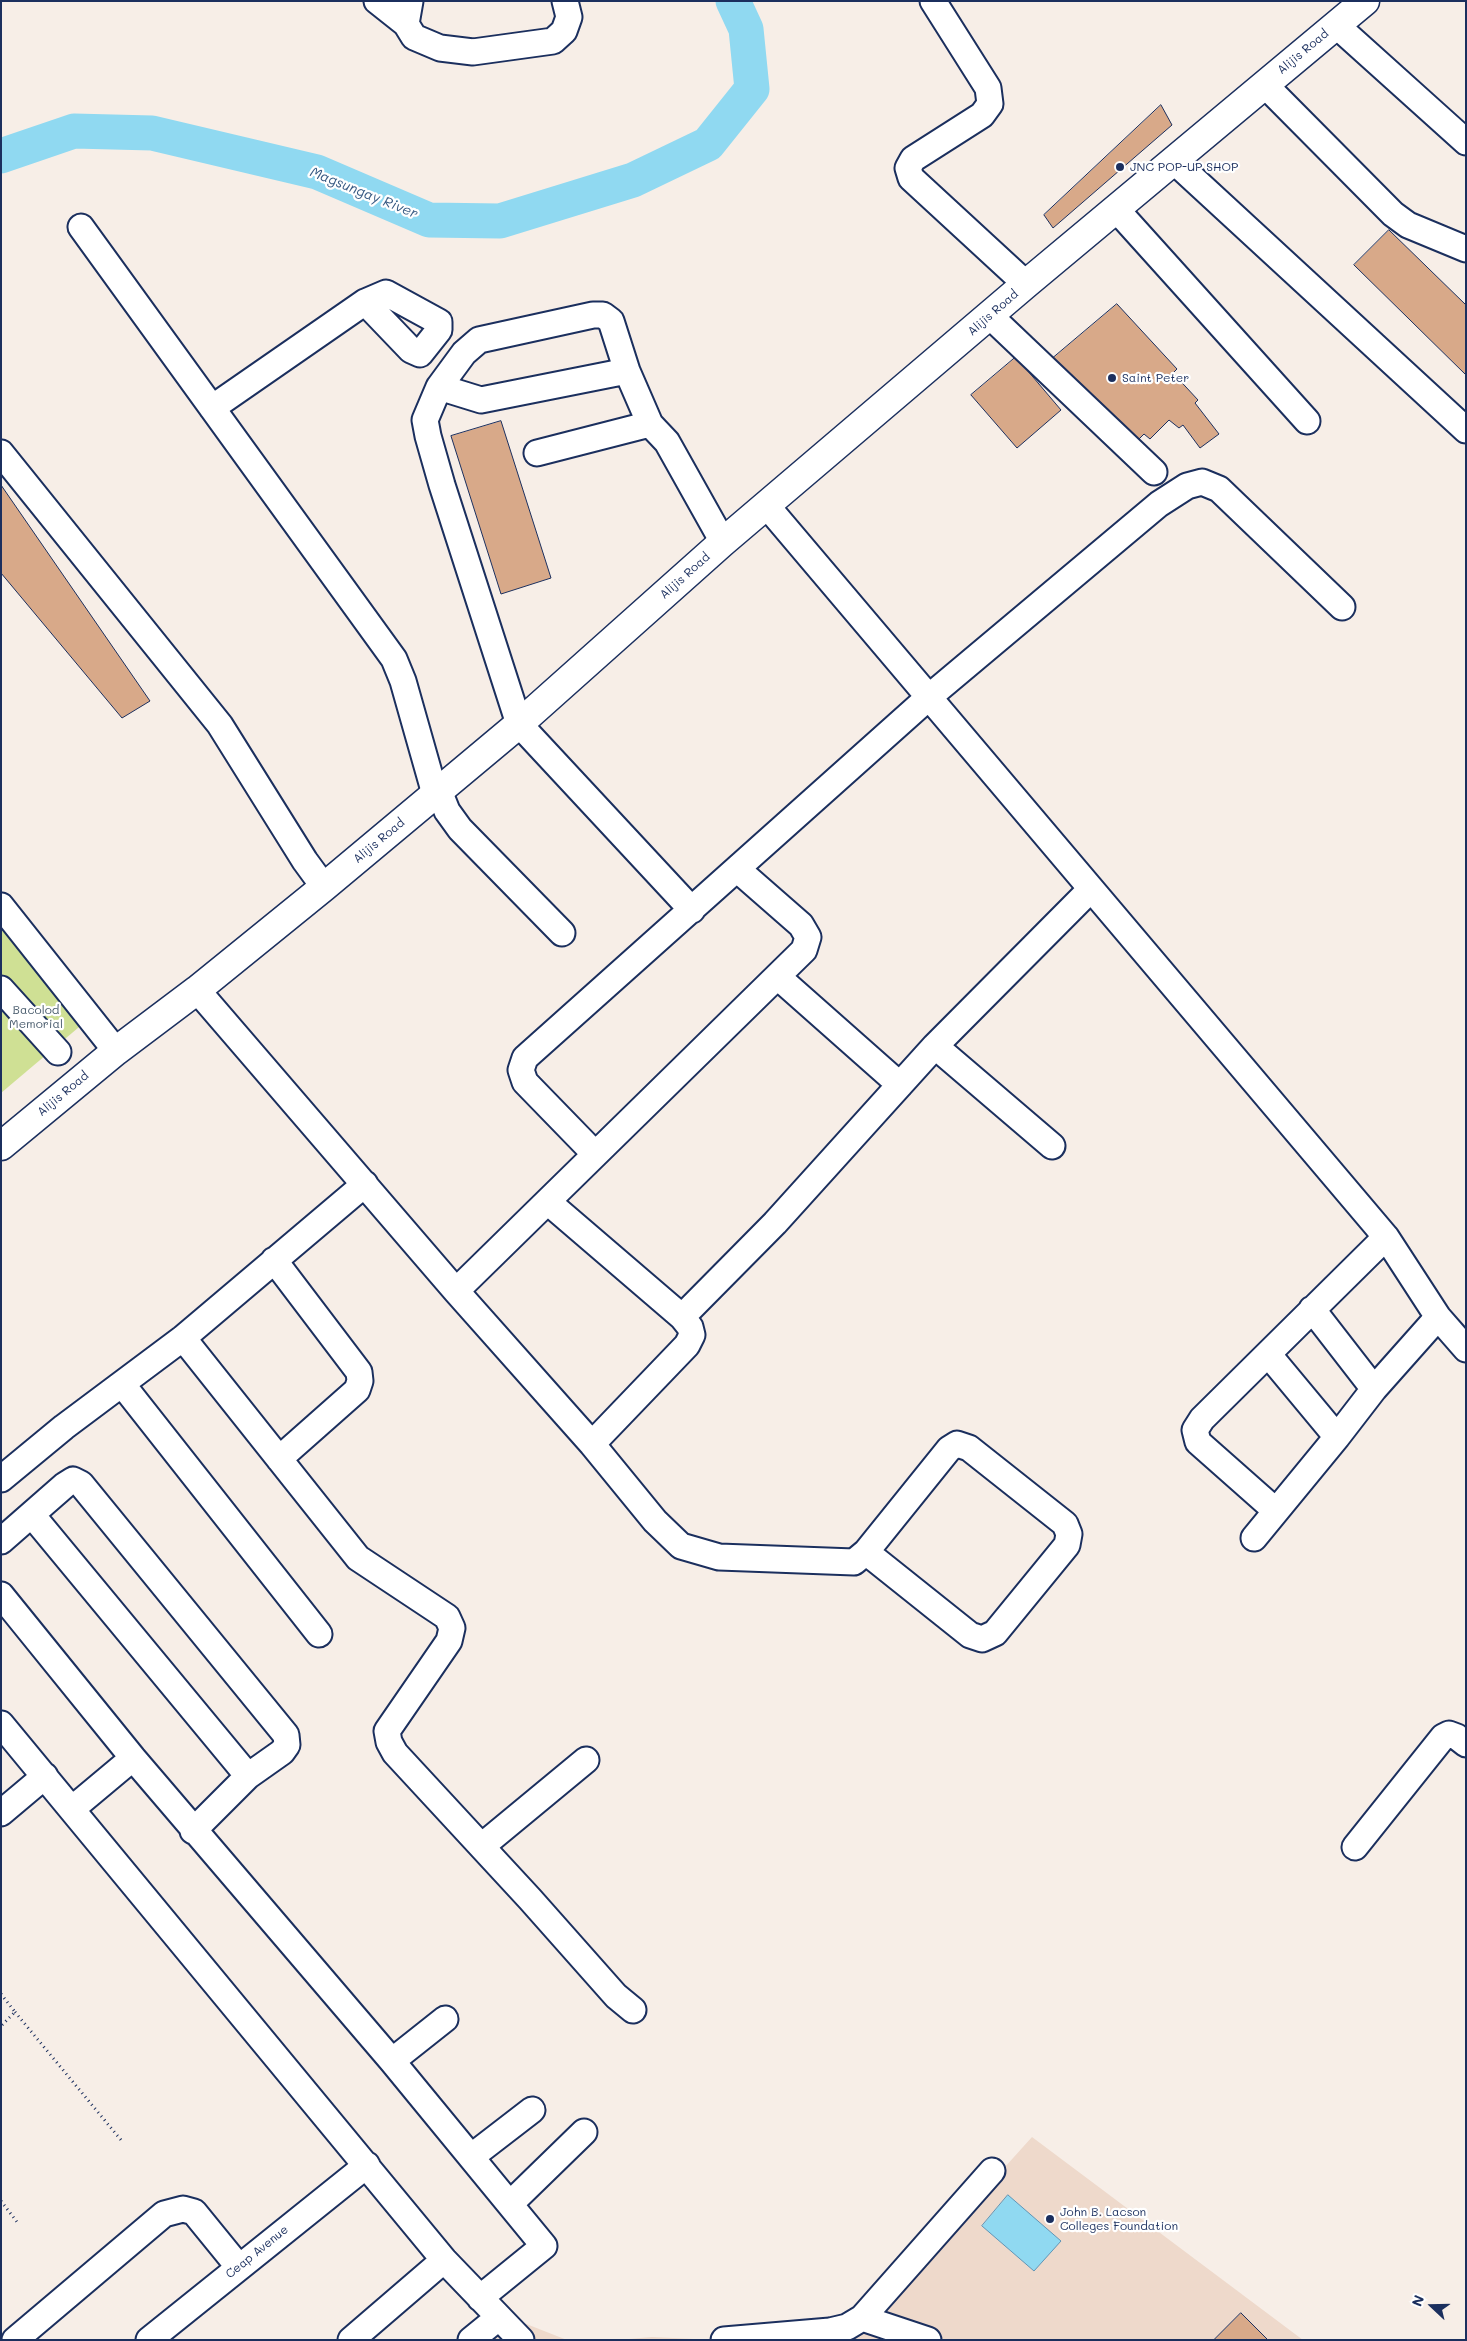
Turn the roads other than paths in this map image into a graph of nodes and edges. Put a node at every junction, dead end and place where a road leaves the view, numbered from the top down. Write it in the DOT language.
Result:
graph roads {
  1 [pos="377,1"];
  2 [pos="565,1"];
  3 [pos="933,1"];
  4 [pos="1365,1"];
  5 [pos="408,13"];
  6 [pos="1336,25"];
  7 [pos="1265,84"];
  8 [pos="1466,142"];
  9 [pos="1174,161"];
  10 [pos="1116,209"];
  11 [pos="80,227"];
  12 [pos="1466,249"];
  13 [pos="1026,284"];
  14 [pos="365,302"];
  15 [pos="990,316"];
  16 [pos="627,371"];
  17 [pos="439,387"];
  18 [pos="212,408"];
  19 [pos="1307,420"];
  20 [pos="650,424"];
  21 [pos="1466,430"];
  22 [pos="1,453"];
  23 [pos="537,453"];
  24 [pos="1154,472"];
  25 [pos="767,506"];
  26 [pos="723,542"];
  27 [pos="1342,607"];
  28 [pos="929,697"];
  29 [pos="519,724"];
  30 [pos="437,792"];
  31 [pos="737,869"];
  32 [pos="324,887"];
  33 [pos="1091,889"];
  34 [pos="1,906"];
  35 [pos="692,910"];
  36 [pos="562,934"];
  37 [pos="778,977"];
  38 [pos="1,989"];
  39 [pos="197,990"];
  40 [pos="934,1046"];
  41 [pos="116,1051"];
  42 [pos="58,1052"];
  43 [pos="900,1085"];
  44 [pos="1,1146"];
  45 [pos="1052,1146"];
  46 [pos="596,1154"];
  47 [pos="365,1184"];
  48 [pos="548,1202"];
  49 [pos="1386,1237"];
  50 [pos="274,1260"];
  51 [pos="456,1291"];
  52 [pos="1312,1309"];
  53 [pos="682,1317"];
  54 [pos="1438,1317"];
  55 [pos="183,1338"];
  56 [pos="1466,1349"];
  57 [pos="1268,1354"];
  58 [pos="122,1384"];
  59 [pos="1374,1389"];
  60 [pos="1337,1437"];
  61 [pos="592,1444"];
  62 [pos="279,1459"];
  63 [pos="1,1479"];
  64 [pos="1276,1511"];
  65 [pos="32,1515"];
  66 [pos="1254,1538"];
  67 [pos="1,1541"];
  68 [pos="866,1552"];
  69 [pos="1,1594"];
  70 [pos="319,1634"];
  71 [pos="1,1724"];
  72 [pos="1466,1744"];
  73 [pos="133,1758"];
  74 [pos="586,1760"];
  75 [pos="45,1776"];
  76 [pos="248,1776"];
  77 [pos="72,1809"];
  78 [pos="1,1813"];
  79 [pos="194,1830"];
  80 [pos="482,1846"];
  81 [pos="1355,1847"];
  82 [pos="633,2010"];
  83 [pos="445,2019"];
  84 [pos="392,2061"];
  85 [pos="532,2110"];
  86 [pos="584,2132"];
  87 [pos="471,2157"];
  88 [pos="367,2165"];
  89 [pos="992,2171"];
  90 [pos="510,2204"];
  91 [pos="444,2260"];
  92 [pos="238,2266"];
  93 [pos="480,2298"];
  94 [pos="498,2318"];
  95 [pos="862,2318"];
  96 [pos="826,2335"];
  97 [pos="15,2340"];
  98 [pos="149,2340"];
  99 [pos="351,2340"];
  100 [pos="471,2340"];
  101 [pos="521,2340"];
  102 [pos="724,2340"];
  103 [pos="928,2340"];
  1 -- 5 [label="street"];
  2 -- 5 [label="street"];
  3 -- 13 [label="street"];
  4 -- 6 [label="main road, Alijis Road"];
  6 -- 7 [label="main road, Alijis Road"];
  6 -- 8 [label="street"];
  7 -- 9 [label="main road, Alijis Road"];
  7 -- 12 [label="street"];
  9 -- 10 [label="main road, Alijis Road"];
  9 -- 21 [label="street"];
  10 -- 13 [label="main road, Alijis Road"];
  10 -- 19 [label="street"];
  11 -- 18 [label="street"];
  13 -- 15 [label="main road, Alijis Road"];
  14 -- 18 [label="street"];
  15 -- 24 [label="street"];
  15 -- 25 [label="main road, Alijis Road"];
  16 -- 17 [label="street"];
  16 -- 17 [label="street"];
  16 -- 20 [label="street"];
  17 -- 29 [label="street"];
  18 -- 30 [label="street"];
  20 -- 23 [label="street"];
  20 -- 26 [label="street"];
  22 -- 32 [label="street"];
  25 -- 26 [label="main road, Alijis Road"];
  25 -- 28 [label="street"];
  26 -- 29 [label="main road, Alijis Road"];
  27 -- 28 [label="street"];
  28 -- 31 [label="street"];
  28 -- 33 [label="street"];
  29 -- 30 [label="main road, Alijis Road"];
  29 -- 35 [label="street"];
  30 -- 32 [label="main road, Alijis Road"];
  30 -- 36 [label="street"];
  31 -- 35 [label="street"];
  31 -- 37 [label="street"];
  32 -- 39 [label="main road, Alijis Road"];
  33 -- 40 [label="street"];
  33 -- 49 [label="street"];
  34 -- 41 [label="street"];
  35 -- 46 [label="street"];
  37 -- 43 [label="street"];
  37 -- 46 [label="street"];
  38 -- 42 [label="street"];
  39 -- 41 [label="main road, Alijis Road"];
  39 -- 47 [label="street"];
  40 -- 43 [label="street"];
  40 -- 45 [label="street"];
  41 -- 44 [label="main road, Alijis Road"];
  43 -- 53 [label="street"];
  46 -- 48 [label="street"];
  47 -- 50 [label="street"];
  47 -- 51 [label="street"];
  48 -- 51 [label="street"];
  48 -- 53 [label="street"];
  49 -- 52 [label="street"];
  49 -- 54 [label="street"];
  50 -- 55 [label="street"];
  50 -- 62 [label="street"];
  51 -- 61 [label="street"];
  52 -- 57 [label="street"];
  52 -- 59 [label="street"];
  53 -- 61 [label="street"];
  54 -- 56 [label="street"];
  54 -- 59 [label="street"];
  55 -- 58 [label="street"];
  55 -- 62 [label="street"];
  57 -- 60 [label="street"];
  57 -- 64 [label="street"];
  58 -- 63 [label="street"];
  58 -- 70 [label="street"];
  59 -- 60 [label="street"];
  60 -- 64 [label="street"];
  61 -- 68 [label="street"];
  62 -- 80 [label="street"];
  64 -- 66 [label="street"];
  65 -- 67 [label="street"];
  65 -- 76 [label="street"];
  65 -- 76 [label="street"];
  68 -- 68 [label="street"];
  69 -- 73 [label="street"];
  71 -- 75 [label="street"];
  72 -- 81 [label="street"];
  73 -- 77 [label="street"];
  73 -- 79 [label="street"];
  74 -- 80 [label="street"];
  75 -- 77 [label="street"];
  75 -- 78 [label="street"];
  76 -- 79 [label="street"];
  77 -- 88 [label="street"];
  79 -- 84 [label="street"];
  80 -- 82 [label="street"];
  83 -- 84 [label="street"];
  84 -- 87 [label="street"];
  85 -- 87 [label="street"];
  86 -- 90 [label="street"];
  87 -- 90 [label="street"];
  88 -- 91 [label="street"];
  88 -- 92 [label="street, Ceap Avenue"];
  89 -- 95 [label="street"];
  90 -- 93 [label="street"];
  91 -- 93 [label="street"];
  91 -- 99 [label="street"];
  92 -- 97 [label="street"];
  92 -- 98 [label="street, Ceap Avenue"];
  93 -- 94 [label="street"];
  94 -- 100 [label="street"];
  94 -- 101 [label="street"];
  95 -- 96 [label="street"];
  95 -- 103 [label="street"];
  96 -- 102 [label="street"];
}
